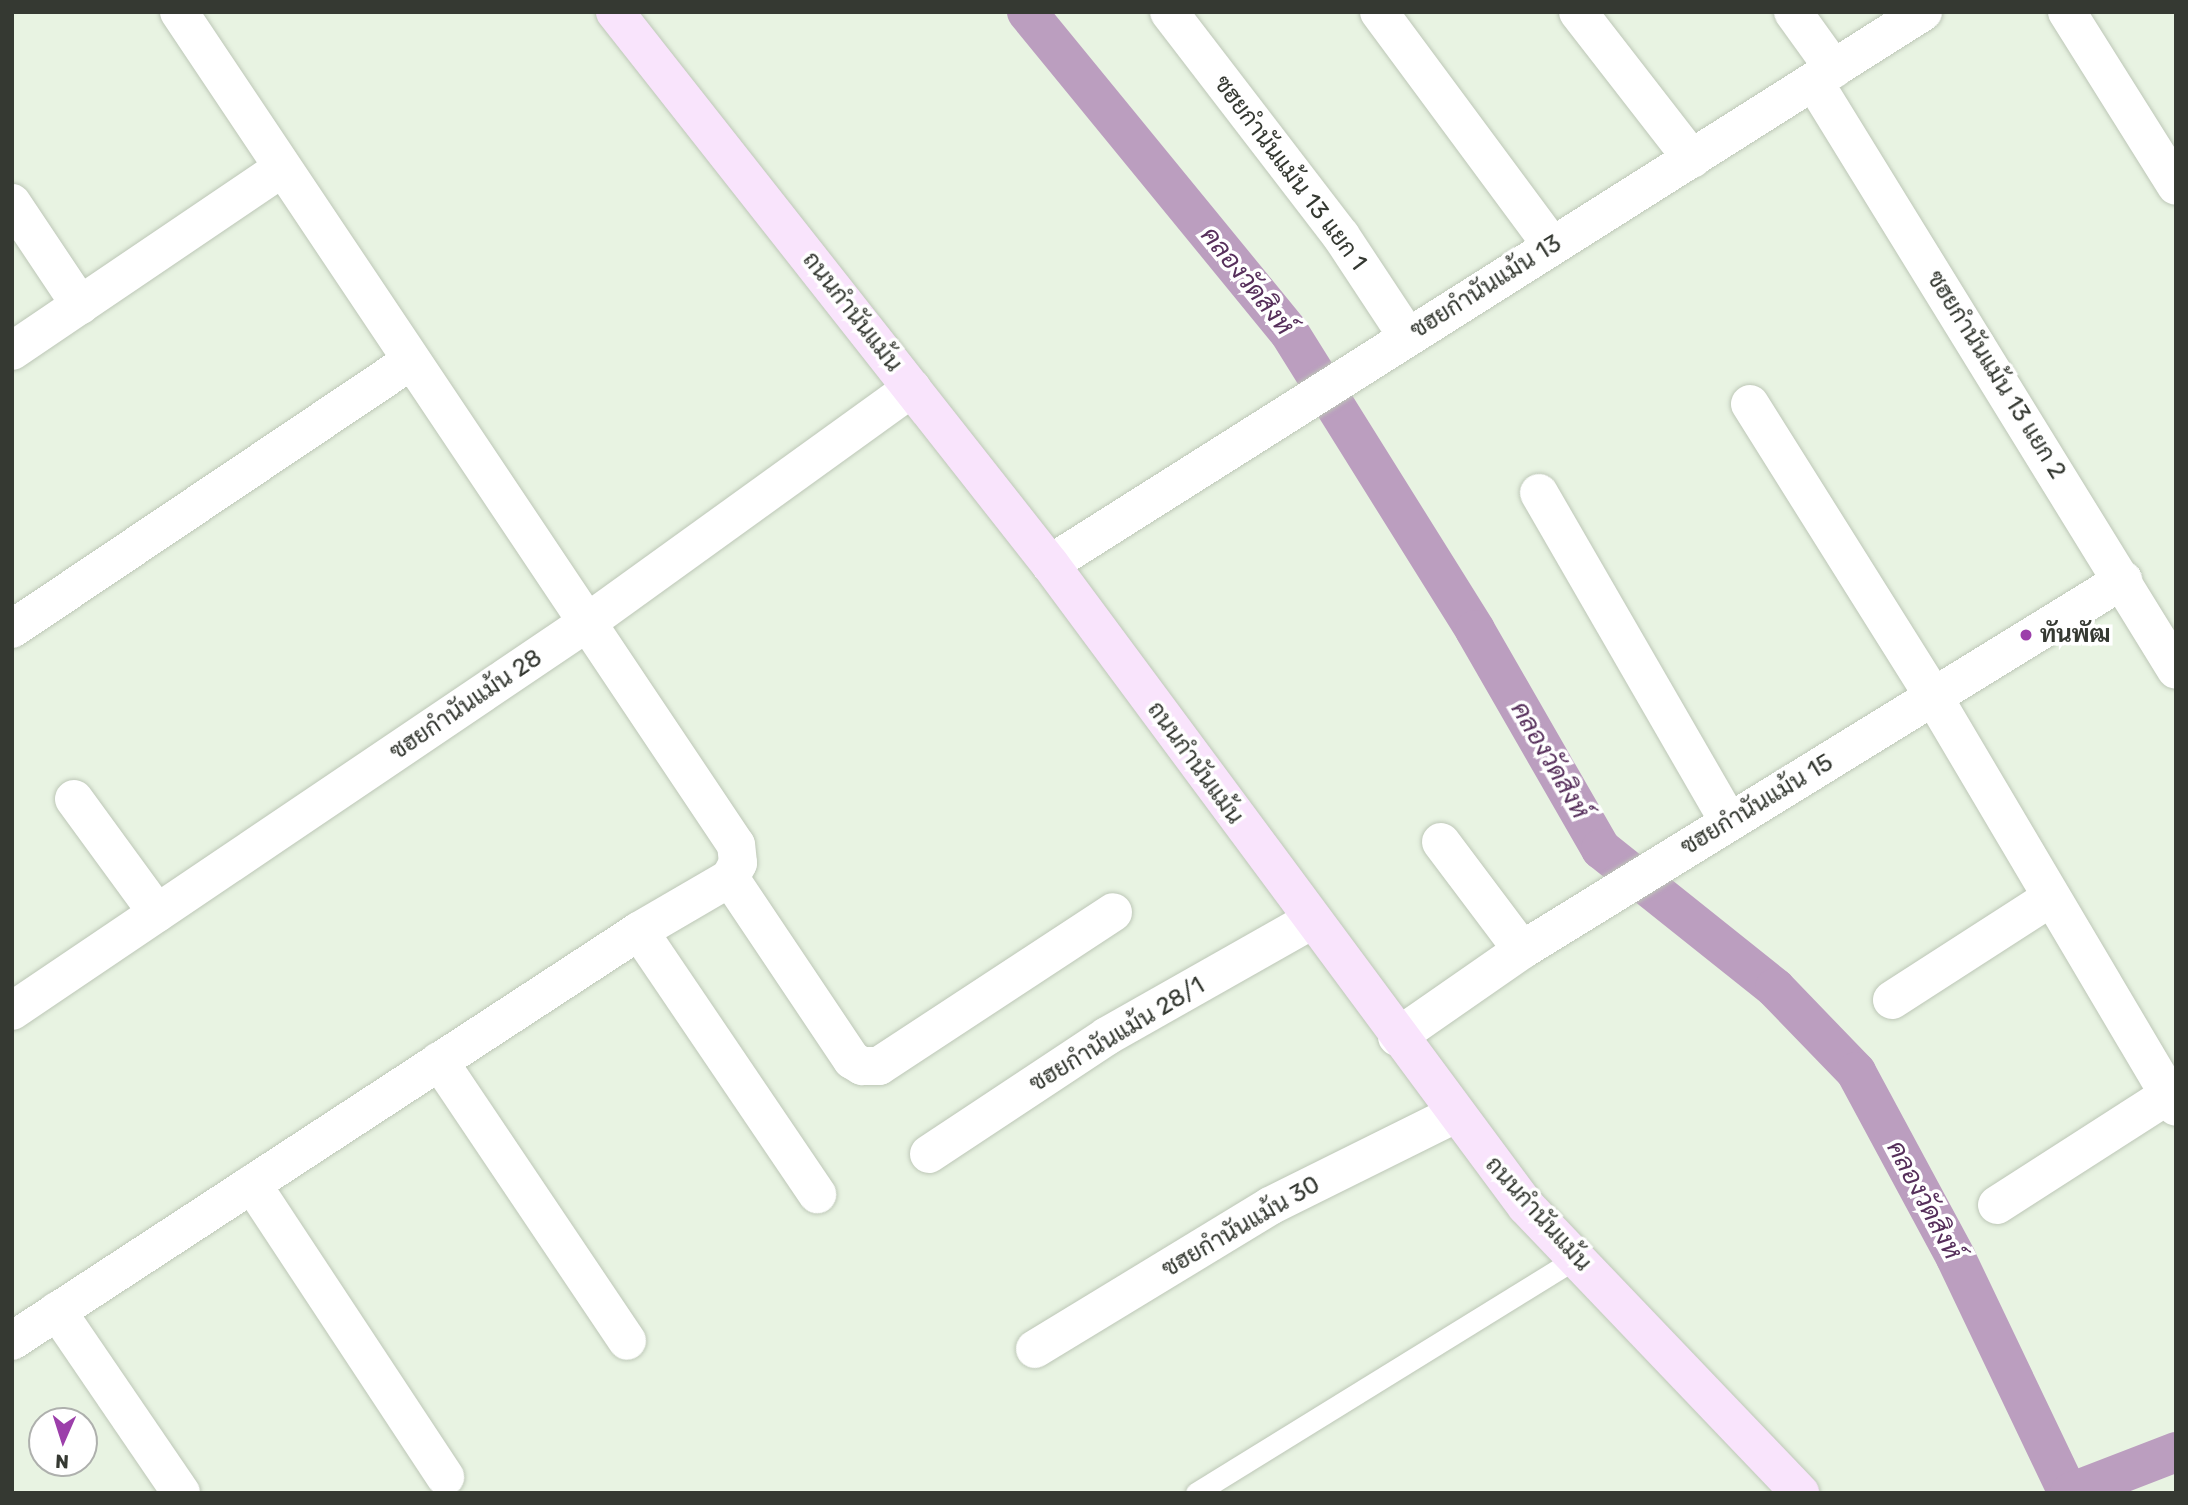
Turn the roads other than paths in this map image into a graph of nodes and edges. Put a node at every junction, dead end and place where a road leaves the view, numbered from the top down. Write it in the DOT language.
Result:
graph roads {
  1 [pos="179,12"];
  2 [pos="615,12"];
  3 [pos="1170,12"];
  4 [pos="1379,12"];
  5 [pos="1578,12"];
  6 [pos="1793,12"];
  7 [pos="1923,12"];
  8 [pos="2067,12"];
  9 [pos="1824,75"];
  10 [pos="1692,159"];
  11 [pos="282,168"];
  12 [pos="2176,186"];
  13 [pos="12,202"];
  14 [pos="1552,246"];
  15 [pos="80,305"];
  16 [pos="1407,336"];
  17 [pos="12,351"];
  18 [pos="411,361"];
  19 [pos="912,388"];
  20 [pos="1750,404"];
  21 [pos="1539,493"];
  22 [pos="1051,564"];
  23 [pos="2123,580"];
  24 [pos="585,624"];
  25 [pos="12,629"];
  26 [pos="2176,670"];
  27 [pos="1933,696"];
  28 [pos="74,799"];
  29 [pos="1730,822"];
  30 [pos="1441,842"];
  31 [pos="730,878"];
  32 [pos="2050,898"];
  33 [pos="1113,912"];
  34 [pos="158,913"];
  35 [pos="1310,922"];
  36 [pos="639,931"];
  37 [pos="1522,950"];
  38 [pos="1892,1000"];
  39 [pos="12,1011"];
  40 [pos="1397,1037"];
  41 [pos="439,1061"];
  42 [pos="2173,1097"];
  43 [pos="1453,1115"];
  44 [pos="929,1154"];
  45 [pos="252,1184"];
  46 [pos="817,1195"];
  47 [pos="1997,1205"];
  48 [pos="1576,1258"];
  49 [pos="57,1311"];
  50 [pos="627,1340"];
  51 [pos="12,1341"];
  52 [pos="1035,1349"];
  53 [pos="445,1477"];
  54 [pos="181,1493"];
  55 [pos="1196,1493"];
  56 [pos="1800,1493"];
  1 -- 11 [label="street"];
  2 -- 19 [label="street, ถนนกำนันแม้น"];
  3 -- 16 [label="street, ซฮยกำนันแม้น 13 แยก 1"];
  4 -- 14 [label="street"];
  5 -- 10 [label="street"];
  6 -- 9 [label="street, ซฮยกำนันแม้น 13 แยก 2"];
  7 -- 9 [label="street, ซฮยกำนันแม้น 13"];
  8 -- 12 [label="street"];
  9 -- 10 [label="street, ซฮยกำนันแม้น 13"];
  9 -- 23 [label="street, ซฮยกำนันแม้น 13 แยก 2"];
  10 -- 14 [label="street, ซฮยกำนันแม้น 13"];
  11 -- 15 [label="street"];
  11 -- 18 [label="street"];
  13 -- 15 [label="street"];
  14 -- 16 [label="street, ซฮยกำนันแม้น 13"];
  15 -- 17 [label="street"];
  16 -- 22 [label="street, ซฮยกำนันแม้น 13"];
  18 -- 24 [label="street"];
  18 -- 25 [label="street"];
  19 -- 22 [label="street, ถนนกำนันแม้น"];
  19 -- 24 [label="street, ซฮยกำนันแม้น 28"];
  20 -- 27 [label="street"];
  21 -- 29 [label="street"];
  22 -- 35 [label="street, ถนนกำนันแม้น"];
  23 -- 26 [label="street, ซฮยกำนันแม้น 13 แยก 2"];
  23 -- 27 [label="street, ซฮยกำนันแม้น 15"];
  24 -- 31 [label="street"];
  24 -- 34 [label="street, ซฮยกำนันแม้น 28"];
  27 -- 29 [label="street, ซฮยกำนันแม้น 15"];
  27 -- 32 [label="street"];
  28 -- 34 [label="street"];
  29 -- 37 [label="street, ซฮยกำนันแม้น 15"];
  30 -- 37 [label="street"];
  31 -- 33 [label="street"];
  31 -- 36 [label="street"];
  32 -- 38 [label="street"];
  32 -- 42 [label="street"];
  34 -- 39 [label="street, ซฮยกำนันแม้น 28"];
  35 -- 40 [label="street, ถนนกำนันแม้น"];
  35 -- 44 [label="street, ซฮยกำนันแม้น 28/1"];
  36 -- 41 [label="street"];
  36 -- 46 [label="street"];
  37 -- 40 [label="street, ซฮยกำนันแม้น 15"];
  40 -- 43 [label="street, ถนนกำนันแม้น"];
  41 -- 45 [label="street"];
  41 -- 50 [label="street"];
  42 -- 47 [label="street"];
  43 -- 48 [label="street, ถนนกำนันแม้น"];
  43 -- 52 [label="street, ซฮยกำนันแม้น 30"];
  45 -- 49 [label="street"];
  45 -- 53 [label="street"];
  48 -- 55 [label="lane"];
  48 -- 56 [label="street, ถนนกำนันแม้น"];
  49 -- 51 [label="street"];
  49 -- 54 [label="street"];
}
